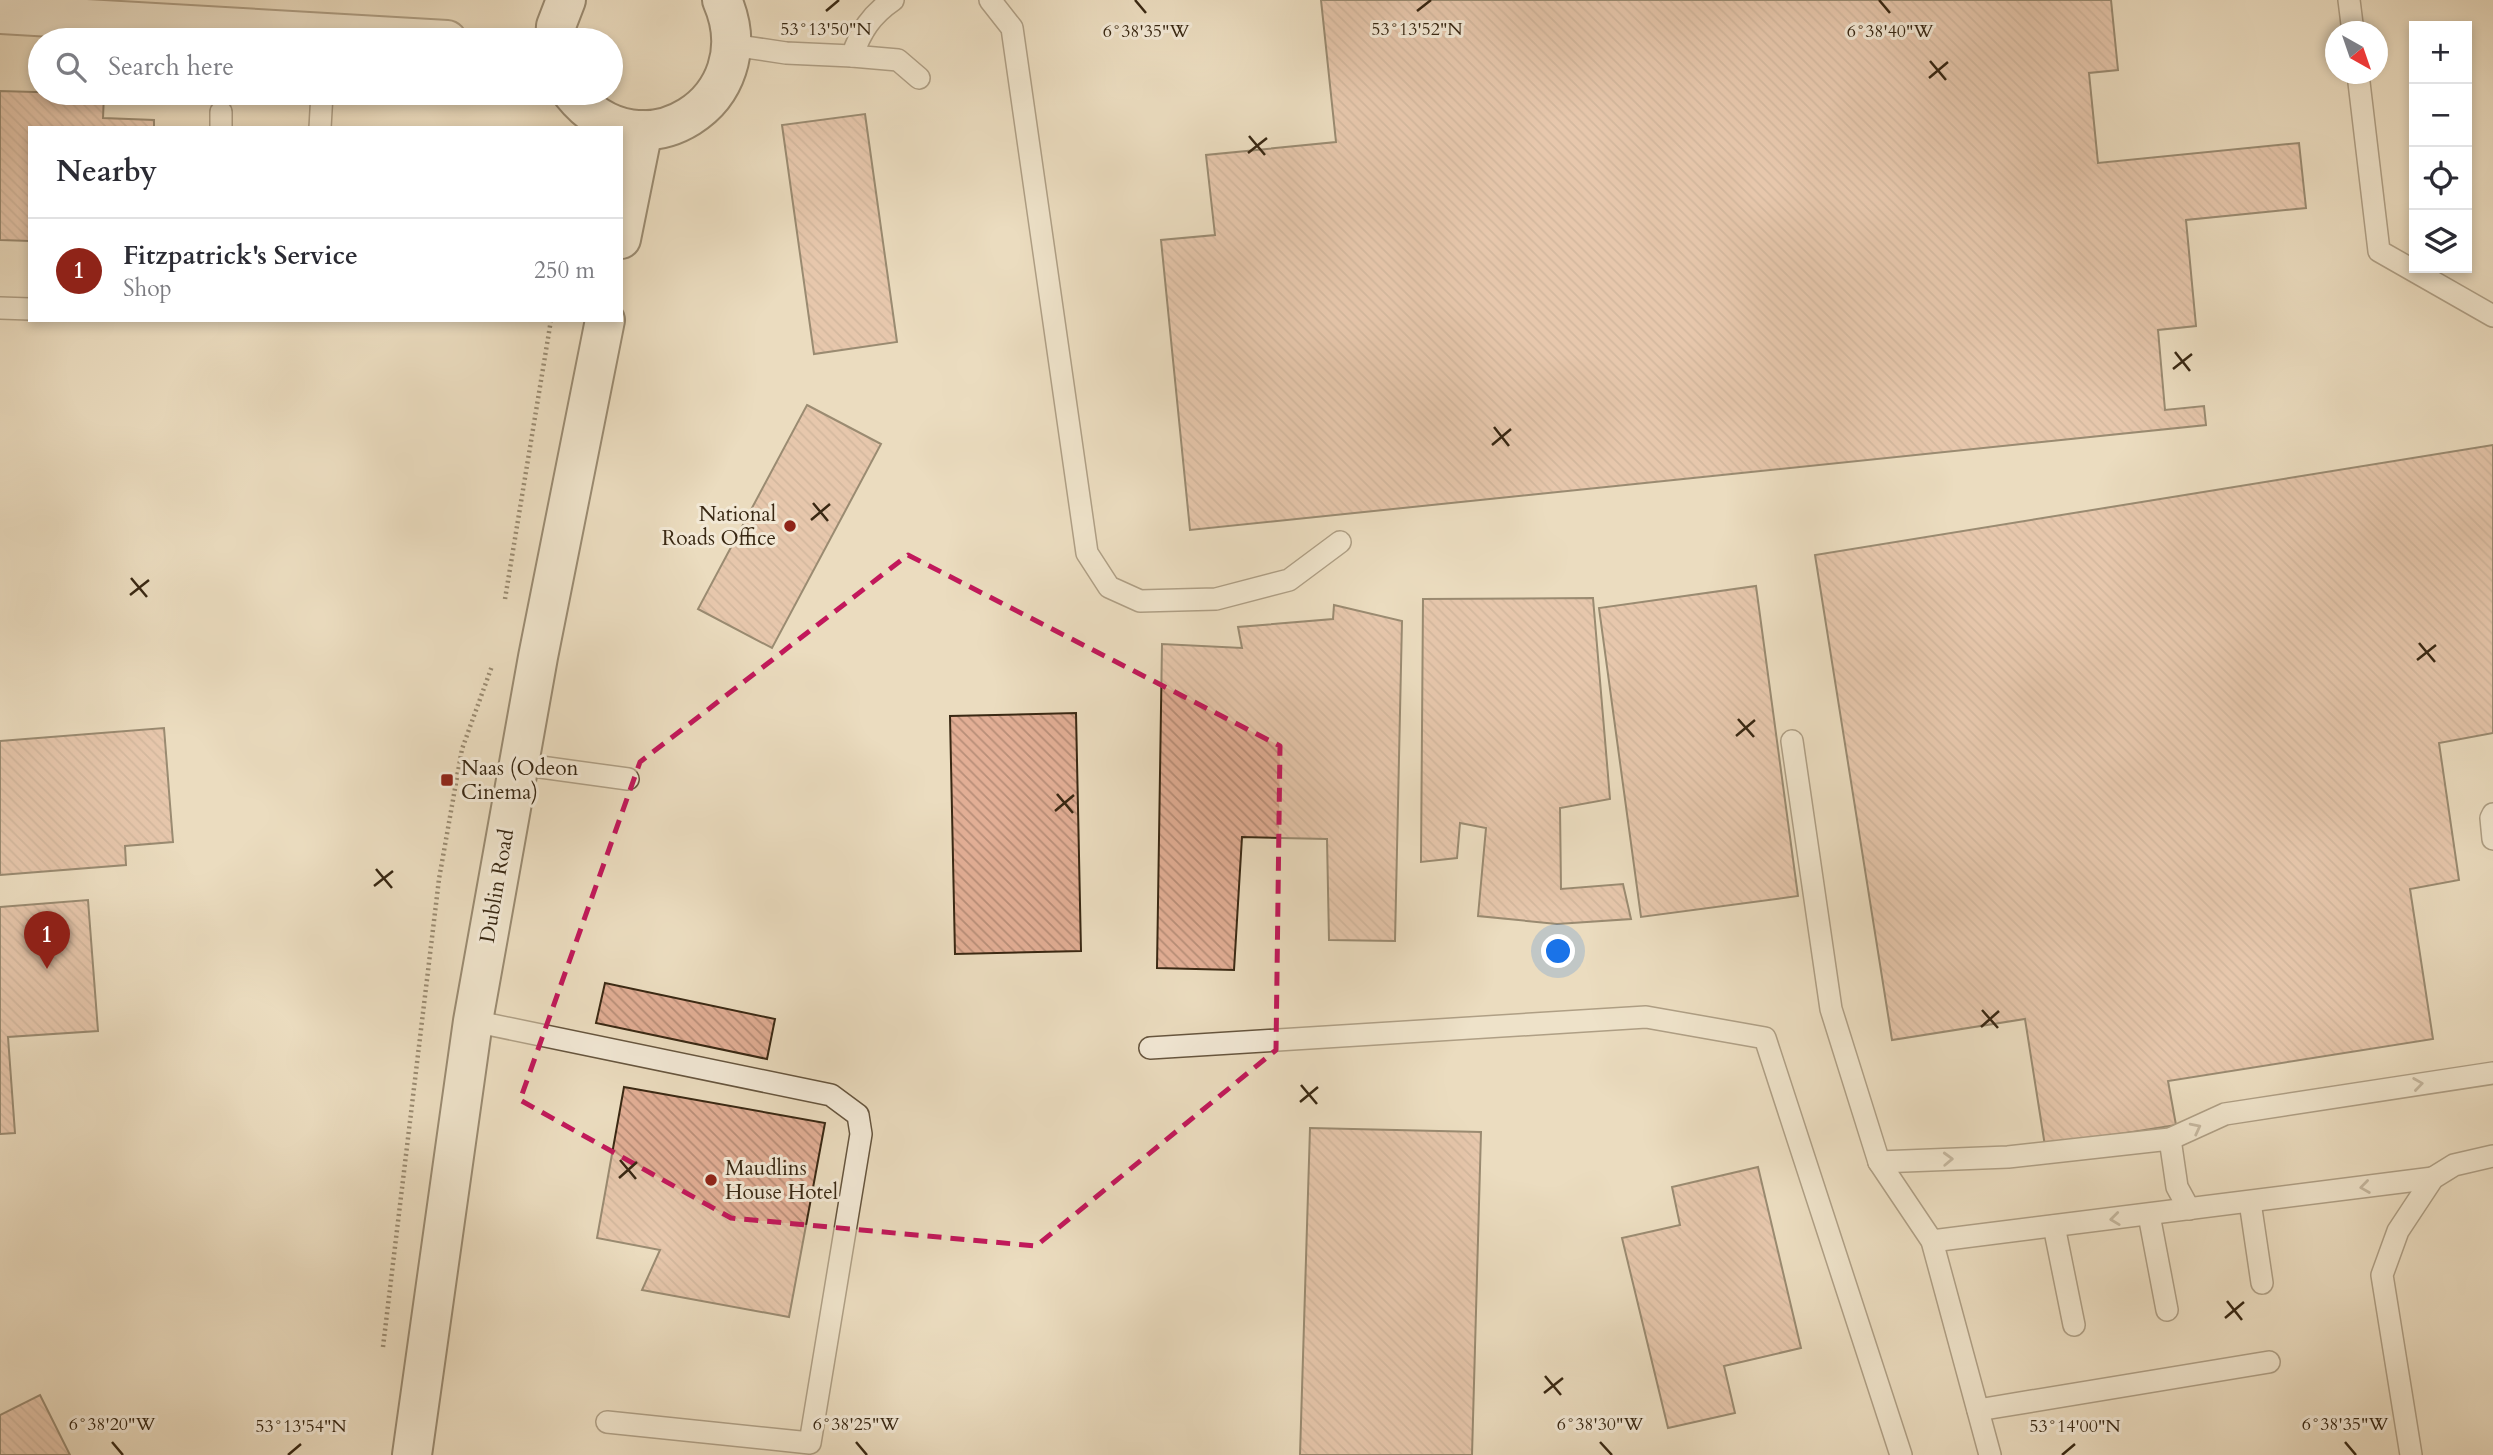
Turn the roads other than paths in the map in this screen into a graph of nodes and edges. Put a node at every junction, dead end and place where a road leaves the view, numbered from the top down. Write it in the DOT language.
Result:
graph roads {
  1 [pos="566,0"];
  2 [pos="722,0"];
  3 [pos="893,0"];
  4 [pos="990,0"];
  5 [pos="2349,0"];
  6 [pos="0,13"];
  7 [pos="2352,21"];
  8 [pos="204,28"];
  9 [pos="556,28"];
  10 [pos="732,45"];
  11 [pos="852,56"];
  12 [pos="919,78"];
  13 [pos="2359,84"];
  14 [pos="321,105"];
  15 [pos="582,105"];
  16 [pos="320,126"];
  17 [pos="620,126"];
  18 [pos="623,126"];
  19 [pos="643,130"];
  20 [pos="623,229"];
  21 [pos="0,308"];
  22 [pos="28,309"];
  23 [pos="2493,316"];
  24 [pos="605,322"];
  25 [pos="1340,542"];
  26 [pos="1792,741"];
  27 [pos="519,764"];
  28 [pos="628,779"];
  29 [pos="2493,814"];
  30 [pos="2493,839"];
  31 [pos="473,1021"];
  32 [pos="1150,1048"];
  33 [pos="2493,1073"];
  34 [pos="2170,1139"];
  35 [pos="2493,1156"];
  36 [pos="1879,1162"];
  37 [pos="2433,1178"];
  38 [pos="2250,1202"];
  39 [pos="2189,1209"];
  40 [pos="2149,1214"];
  41 [pos="2054,1226"];
  42 [pos="1932,1241"];
  43 [pos="2262,1283"];
  44 [pos="2167,1310"];
  45 [pos="2074,1325"];
  46 [pos="2269,1362"];
  47 [pos="1978,1410"];
  48 [pos="607,1422"];
  49 [pos="412,1455"];
  50 [pos="1901,1455"];
  51 [pos="1990,1455"];
  52 [pos="2411,1455"];
  1 -- 9 [label="main road"];
  2 -- 10 [label="main road"];
  3 -- 11 [label="lane"];
  4 -- 25 [label="lane"];
  5 -- 7 [label="lane"];
  6 -- 8 [label="main road"];
  10 -- 11 [label="lane"];
  10 -- 19 [label="main road"];
  11 -- 12 [label="lane"];
  13 -- 23 [label="lane"];
  14 -- 16 [label="lane"];
  15 -- 17 [label="main road"];
  18 -- 19 [label="main road"];
  19 -- 20 [label="main road"];
  21 -- 22 [label="lane"];
  24 -- 27 [label="main road, Dublin Road"];
  26 -- 36 [label="lane"];
  27 -- 28 [label="lane"];
  27 -- 31 [label="main road, Dublin Road"];
  29 -- 30 [label="lane"];
  31 -- 48 [label="lane"];
  31 -- 49 [label="main road, Dublin Road"];
  32 -- 50 [label="lane"];
  34 -- 33 [label="lane, one-way"];
  36 -- 34 [label="lane, one-way"];
  34 -- 39 [label="lane"];
  35 -- 37 [label="lane"];
  36 -- 42 [label="lane"];
  37 -- 38 [label="lane, one-way"];
  37 -- 52 [label="lane"];
  38 -- 39 [label="lane"];
  38 -- 43 [label="lane"];
  39 -- 40 [label="lane"];
  40 -- 41 [label="lane, one-way"];
  40 -- 44 [label="lane"];
  41 -- 42 [label="lane"];
  41 -- 45 [label="lane"];
  42 -- 47 [label="lane"];
  46 -- 47 [label="lane"];
  47 -- 51 [label="lane"];
}
